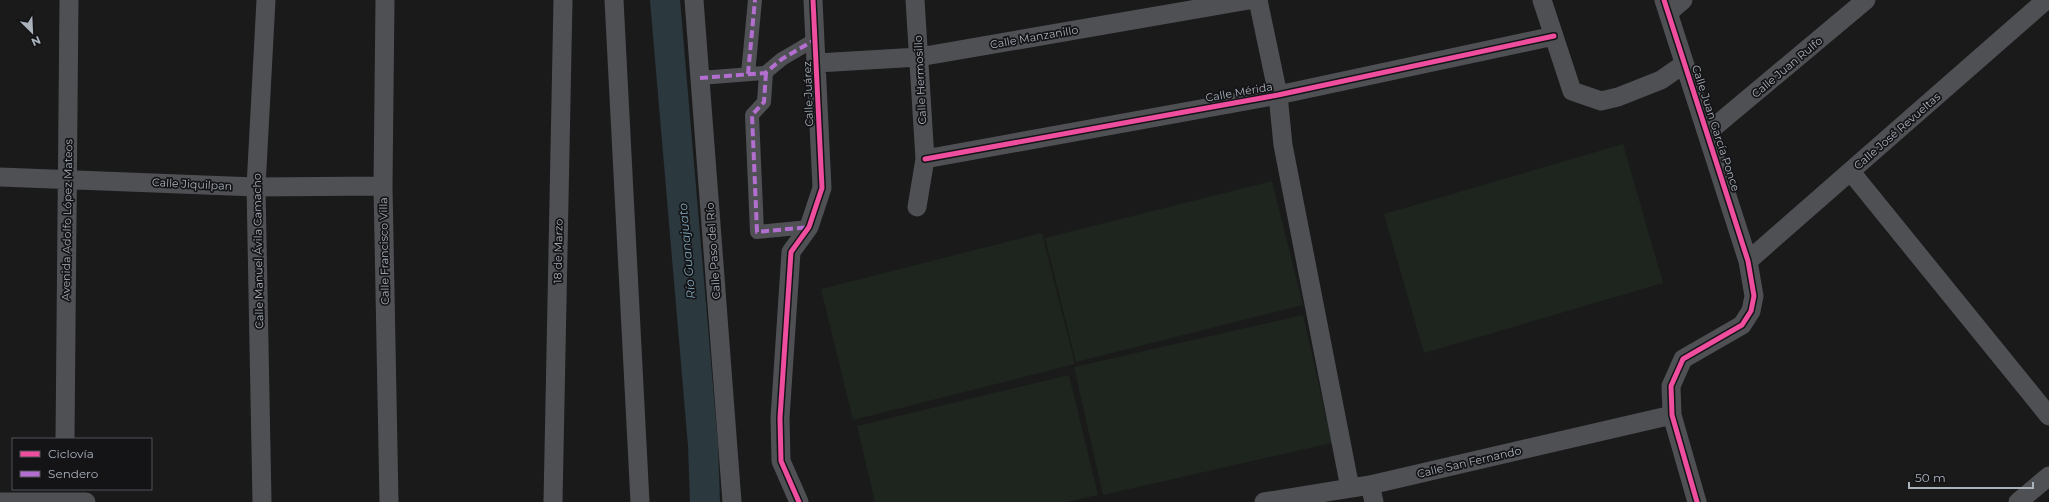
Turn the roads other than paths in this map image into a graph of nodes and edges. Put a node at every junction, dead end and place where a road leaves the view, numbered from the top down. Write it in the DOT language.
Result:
graph roads {
  1 [pos="69,0"];
  2 [pos="266,0"];
  3 [pos="384,0"];
  4 [pos="563,0"];
  5 [pos="614,0"];
  6 [pos="694,0"];
  7 [pos="755,0"];
  8 [pos="813,0"];
  9 [pos="915,0"];
  10 [pos="1249,0"];
  11 [pos="1258,0"];
  12 [pos="1542,0"];
  13 [pos="1682,0"];
  14 [pos="1866,0"];
  15 [pos="2046,0"];
  16 [pos="1666,6"];
  17 [pos="1554,36"];
  18 [pos="816,40"];
  19 [pos="919,57"];
  20 [pos="817,63"];
  21 [pos="1684,64"];
  22 [pos="766,73"];
  23 [pos="748,74"];
  24 [pos="700,78"];
  25 [pos="1278,96"];
  26 [pos="1707,133"];
  27 [pos="925,160"];
  28 [pos="1850,172"];
  29 [pos="0,177"];
  30 [pos="67,179"];
  31 [pos="383,186"];
  32 [pos="256,187"];
  33 [pos="917,207"];
  34 [pos="809,227"];
  35 [pos="1748,261"];
  36 [pos="1672,415"];
  37 [pos="2049,416"];
  38 [pos="65,438"];
  39 [pos="2049,476"];
  40 [pos="1350,488"];
  41 [pos="1372,494"];
  42 [pos="64,497"];
  43 [pos="0,502"];
  44 [pos="86,502"];
  45 [pos="262,502"];
  46 [pos="389,502"];
  47 [pos="553,502"];
  48 [pos="640,502"];
  49 [pos="732,502"];
  50 [pos="800,502"];
  51 [pos="1264,502"];
  52 [pos="1697,502"];
  53 [pos="2018,502"];
  1 -- 30 [label="street, Avenida Adolfo López Mateos"];
  2 -- 32 [label="street, Calle Manuel Ávila Camacho"];
  3 -- 31 [label="street, Calle Francisco Villa"];
  4 -- 47 [label="street, 18 de Marzo"];
  5 -- 48 [label="street"];
  6 -- 24 [label="street, Calle Paso del Río"];
  7 -- 23 [label="street"];
  8 -- 18 [label="street, Calle Juárez"];
  9 -- 19 [label="street, Calle Hermosillo"];
  10 -- 19 [label="street, Calle Manzanillo"];
  11 -- 25 [label="street"];
  12 -- 17 [label="street"];
  13 -- 16 [label="street"];
  14 -- 26 [label="street, Calle Juan Rulfo"];
  15 -- 28 [label="street, Calle José Revueltas"];
  16 -- 21 [label="street, Calle Juan García Ponce"];
  17 -- 21 [label="street"];
  17 -- 25 [label="street, Calle Mérida"];
  18 -- 20 [label="street, Calle Juárez"];
  18 -- 22 [label="street"];
  19 -- 20 [label="street, Calle Manzanillo"];
  19 -- 27 [label="street, Calle Hermosillo"];
  20 -- 34 [label="street, Calle Juárez"];
  21 -- 26 [label="street, Calle Juan García Ponce"];
  22 -- 23 [label="street"];
  22 -- 34 [label="street"];
  23 -- 24 [label="street"];
  24 -- 49 [label="street, Calle Paso del Río"];
  25 -- 27 [label="street, Calle Mérida"];
  25 -- 40 [label="street"];
  26 -- 35 [label="street, Calle Juan García Ponce"];
  27 -- 33 [label="street, Calle Hermosillo"];
  28 -- 35 [label="street, Calle José Revueltas"];
  28 -- 37 [label="street"];
  29 -- 30 [label="street, Calle Jiquilpan"];
  30 -- 32 [label="street, Calle Jiquilpan"];
  30 -- 38 [label="street, Avenida Adolfo López Mateos"];
  31 -- 32 [label="street, Calle Jiquilpan"];
  31 -- 46 [label="street, Calle Francisco Villa"];
  32 -- 45 [label="street, Calle Manuel Ávila Camacho"];
  34 -- 50 [label="street"];
  35 -- 36 [label="street, Calle Juan García Ponce"];
  36 -- 41 [label="street, Calle San Fernando"];
  36 -- 52 [label="street, Calle Juan García Ponce"];
  39 -- 53 [label="street"];
  40 -- 41 [label="street, Calle San Fernando"];
  40 -- 51 [label="street, Calle San Fernando"];
  42 -- 43 [label="street"];
  42 -- 44 [label="street"];
}
